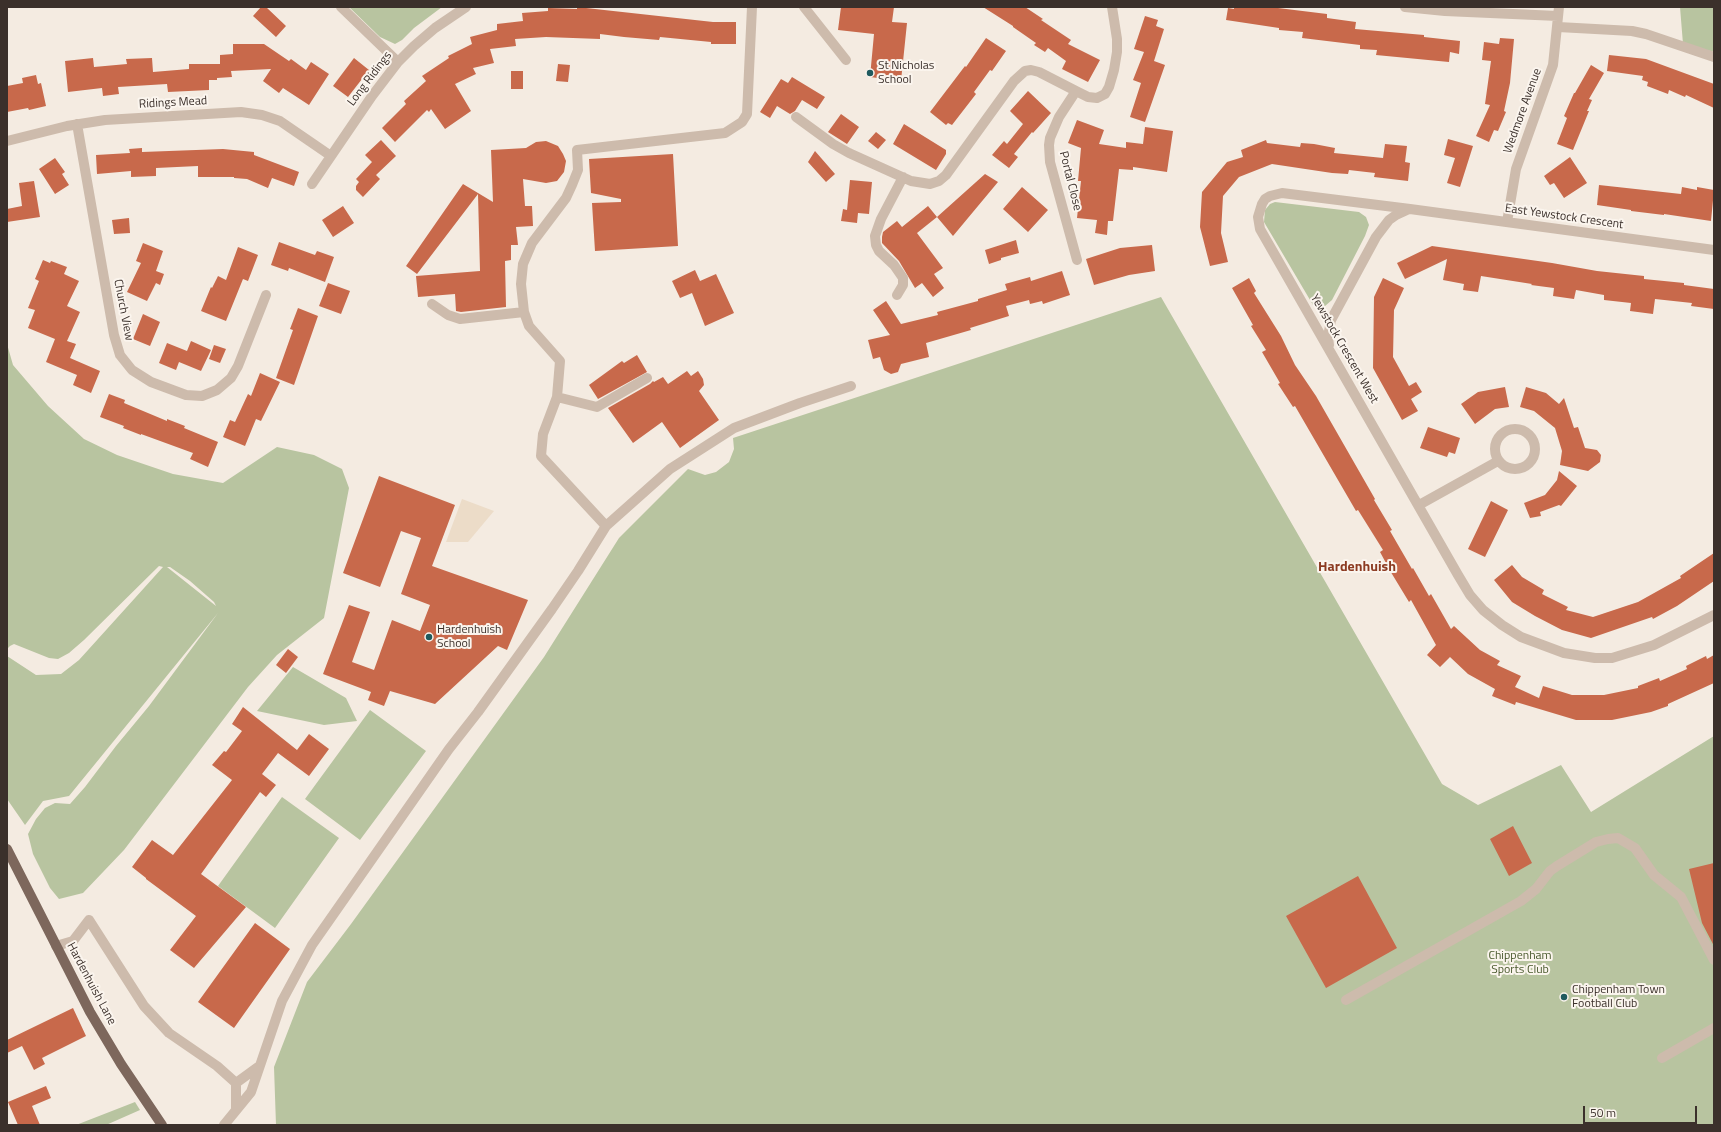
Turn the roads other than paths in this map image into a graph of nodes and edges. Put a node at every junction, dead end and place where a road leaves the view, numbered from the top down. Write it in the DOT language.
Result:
graph roads {
  1 [pos="341,7"];
  2 [pos="466,7"];
  3 [pos="752,7"];
  4 [pos="804,7"];
  5 [pos="1112,7"];
  6 [pos="1405,7"];
  7 [pos="453,10"];
  8 [pos="1558,11"];
  9 [pos="1558,27"];
  10 [pos="1714,57"];
  11 [pos="846,60"];
  12 [pos="398,62"];
  13 [pos="1076,91"];
  14 [pos="796,116"];
  15 [pos="77,124"];
  16 [pos="7,140"];
  17 [pos="331,156"];
  18 [pos="903,177"];
  19 [pos="312,184"];
  20 [pos="1262,204"];
  21 [pos="1410,209"];
  22 [pos="1507,222"];
  23 [pos="1714,250"];
  24 [pos="1077,260"];
  25 [pos="266,295"];
  26 [pos="897,295"];
  27 [pos="432,304"];
  28 [pos="524,312"];
  29 [pos="1331,351"];
  30 [pos="647,378"];
  31 [pos="851,386"];
  32 [pos="557,397"];
  33 [pos="1498,461"];
  34 [pos="1419,505"];
  35 [pos="606,526"];
  36 [pos="1714,615"];
  37 [pos="7,849"];
  38 [pos="56,946"];
  39 [pos="1714,960"];
  40 [pos="1346,1000"];
  41 [pos="1714,1028"];
  42 [pos="1662,1058"];
  43 [pos="258,1067"];
  44 [pos="236,1082"];
  45 [pos="236,1110"];
  46 [pos="162,1125"];
  47 [pos="224,1125"];
  1 -- 12 [label="street"];
  2 -- 7 [label="street, Long Ridings"];
  3 -- 28 [label="street"];
  4 -- 11 [label="street"];
  5 -- 13 [label="street"];
  6 -- 8 [label="street"];
  7 -- 12 [label="street, Long Ridings"];
  8 -- 9 [label="street, Wedmore Avenue"];
  9 -- 10 [label="street"];
  9 -- 22 [label="street, Wedmore Avenue"];
  12 -- 17 [label="street, Long Ridings"];
  13 -- 18 [label="street"];
  13 -- 24 [label="street, Portal Close"];
  14 -- 18 [label="street"];
  15 -- 16 [label="street, Ridings Mead"];
  15 -- 17 [label="street, Ridings Mead"];
  15 -- 25 [label="street, Church View"];
  17 -- 19 [label="street, Long Ridings"];
  18 -- 26 [label="street"];
  20 -- 21 [label="street, East Yewstock Crescent"];
  20 -- 29 [label="street, Yewstock Crescent West"];
  21 -- 22 [label="street, East Yewstock Crescent"];
  21 -- 29 [label="street"];
  22 -- 23 [label="street, East Yewstock Crescent"];
  27 -- 28 [label="street"];
  28 -- 32 [label="street"];
  29 -- 34 [label="street, Yewstock Crescent West"];
  30 -- 32 [label="street"];
  31 -- 35 [label="street"];
  32 -- 35 [label="street"];
  33 -- 33 [label="street"];
  33 -- 34 [label="street"];
  34 -- 36 [label="street, Yewstock Crescent West"];
  35 -- 43 [label="street"];
  37 -- 38 [label="main road, Hardenhuish Lane"];
  38 -- 44 [label="street"];
  38 -- 46 [label="main road, Hardenhuish Lane"];
  39 -- 40 [label="street"];
  41 -- 42 [label="street"];
  43 -- 44 [label="street"];
  43 -- 45 [label="street"];
  44 -- 45 [label="street"];
  45 -- 47 [label="street"];
}
